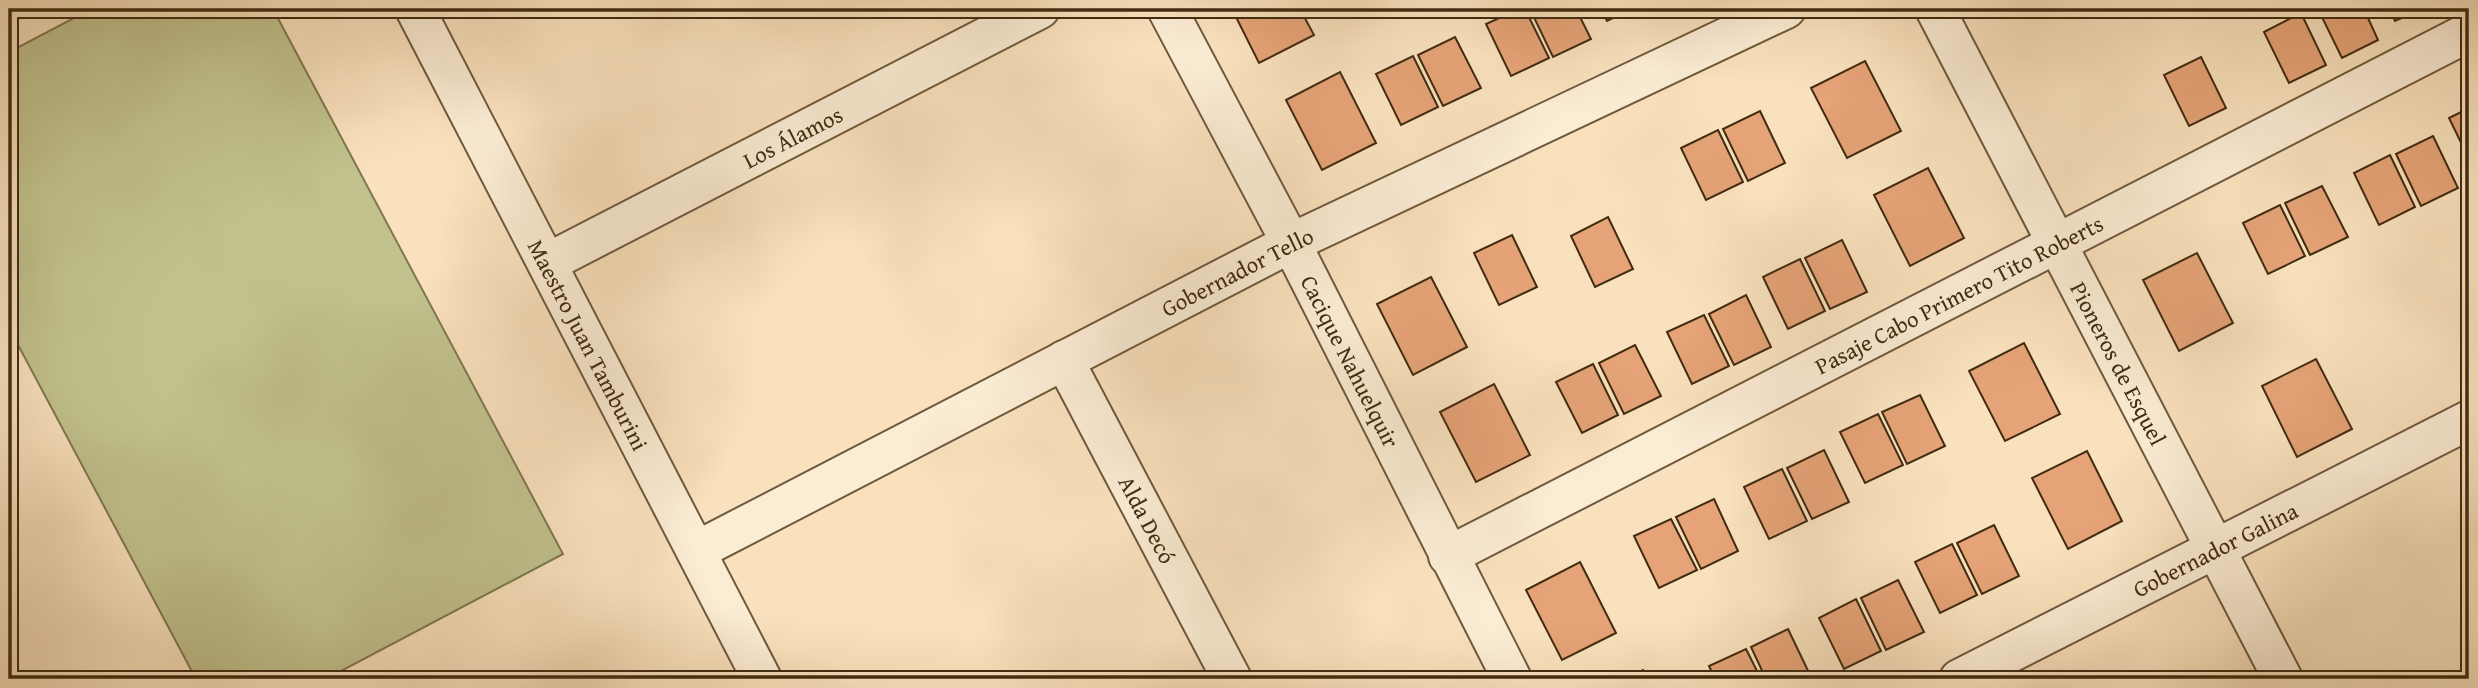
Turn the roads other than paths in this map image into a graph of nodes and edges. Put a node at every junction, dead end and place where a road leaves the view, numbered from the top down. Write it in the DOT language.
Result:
graph roads {
  1 [pos="415,9"];
  2 [pos="1040,9"];
  3 [pos="1167,9"];
  4 [pos="1786,9"];
  5 [pos="1935,9"];
  6 [pos="2469,32"];
  7 [pos="1291,243"];
  8 [pos="2057,244"];
  9 [pos="547,263"];
  10 [pos="1064,360"];
  11 [pos="2469,419"];
  12 [pos="2216,550"];
  13 [pos="696,551"];
  14 [pos="1448,556"];
  15 [pos="762,679"];
  16 [pos="1232,679"];
  17 [pos="1512,679"];
  18 [pos="1959,679"];
  19 [pos="2283,679"];
  1 -- 9 [label="street, Maestro Juan Tamburini"];
  2 -- 9 [label="street, Los Álamos"];
  3 -- 7 [label="street, Cacique Nahuelquir"];
  4 -- 7 [label="street, Gobernador Tello"];
  5 -- 8 [label="street, Pioneros de Esquel"];
  6 -- 8 [label="street, Pasaje Cabo Primero Tito Roberts"];
  7 -- 10 [label="street, Gobernador Tello"];
  7 -- 14 [label="street, Cacique Nahuelquir"];
  8 -- 12 [label="street, Pioneros de Esquel"];
  8 -- 14 [label="street, Pasaje Cabo Primero Tito Roberts"];
  9 -- 13 [label="street, Maestro Juan Tamburini"];
  10 -- 13 [label="street, Gobernador Tello"];
  10 -- 16 [label="street, Alda Decó"];
  11 -- 12 [label="street, Gobernador Galina"];
  12 -- 18 [label="street, Gobernador Galina"];
  12 -- 19 [label="street, Pioneros de Esquel"];
  13 -- 15 [label="street, Maestro Juan Tamburini"];
  14 -- 17 [label="street, Cacique Nahuelquir"];
}
